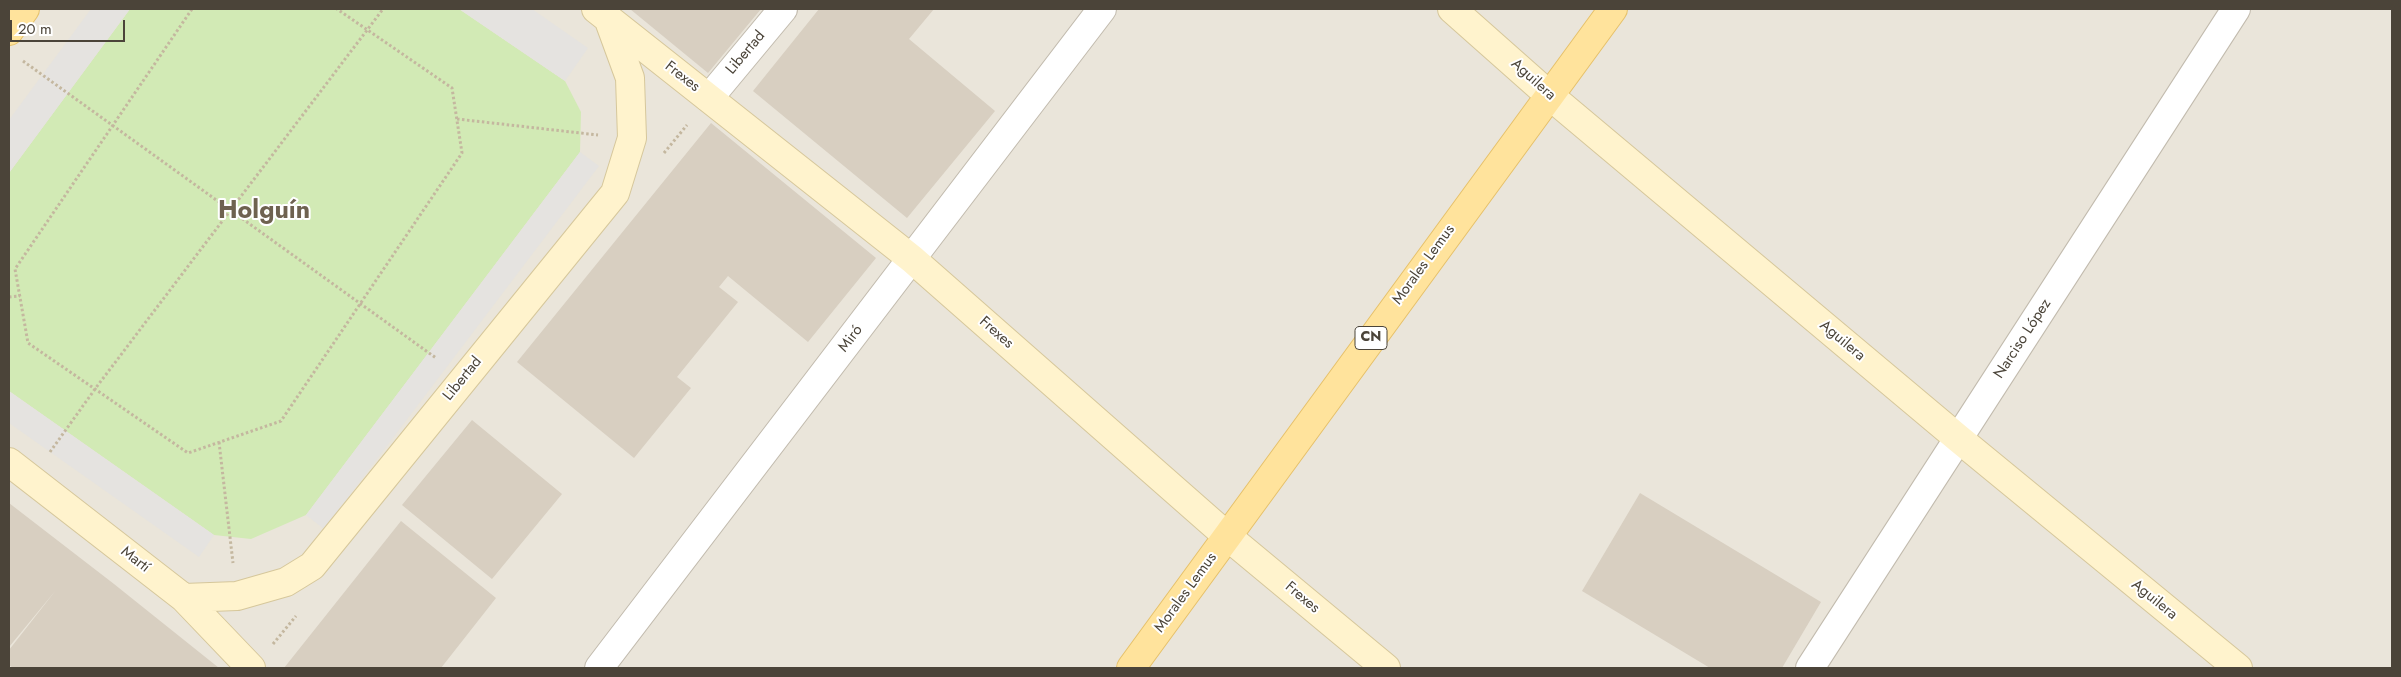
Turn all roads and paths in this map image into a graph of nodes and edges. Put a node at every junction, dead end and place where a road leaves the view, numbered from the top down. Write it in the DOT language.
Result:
graph roads {
  1 [pos="24,9"];
  2 [pos="192,9"];
  3 [pos="336,9"];
  4 [pos="383,9"];
  5 [pos="783,9"];
  6 [pos="1102,9"];
  7 [pos="1452,9"];
  8 [pos="1612,9"];
  9 [pos="2236,9"];
  10 [pos="602,13"];
  11 [pos="367,30"];
  12 [pos="9,31"];
  13 [pos="17,56"];
  14 [pos="1549,95"];
  15 [pos="709,98"];
  16 [pos="457,119"];
  17 [pos="113,125"];
  18 [pos="632,138"];
  19 [pos="230,210"];
  20 [pos="912,259"];
  21 [pos="20,296"];
  22 [pos="9,297"];
  23 [pos="361,303"];
  24 [pos="464,378"];
  25 [pos="95,389"];
  26 [pos="1959,439"];
  27 [pos="219,442"];
  28 [pos="9,462"];
  29 [pos="31,478"];
  30 [pos="1227,536"];
  31 [pos="237,596"];
  32 [pos="184,598"];
  33 [pos="251,668"];
  34 [pos="599,668"];
  35 [pos="1131,668"];
  36 [pos="1386,668"];
  37 [pos="1810,668"];
  38 [pos="2238,668"];
  1 -- 12 [label="main road"];
  2 -- 17 [label="path"];
  3 -- 11 [label="path"];
  4 -- 11 [label="path"];
  5 -- 15 [label="street, Libertad"];
  6 -- 20 [label="street, Miró"];
  7 -- 14 [label="street, Aguilera"];
  8 -- 14 [label="main road, Morales Lemus / CN"];
  9 -- 26 [label="street, Narciso López"];
  10 -- 15 [label="street, Frexes"];
  10 -- 18 [label="street"];
  11 -- 16 [label="path"];
  11 -- 19 [label="path"];
  13 -- 17 [label="path"];
  14 -- 26 [label="street, Aguilera"];
  14 -- 30 [label="main road, Morales Lemus / CN"];
  15 -- 20 [label="street, Frexes"];
  16 -- 18 [label="path"];
  16 -- 23 [label="path"];
  17 -- 19 [label="path"];
  17 -- 21 [label="path"];
  18 -- 24 [label="street, Libertad"];
  19 -- 23 [label="path"];
  19 -- 25 [label="path"];
  20 -- 30 [label="street, Frexes"];
  20 -- 34 [label="street, Miró"];
  21 -- 22 [label="path"];
  21 -- 25 [label="path"];
  23 -- 24 [label="path"];
  23 -- 27 [label="path"];
  24 -- 31 [label="street, Libertad"];
  25 -- 27 [label="path"];
  25 -- 29 [label="path"];
  26 -- 37 [label="street, Narciso López"];
  26 -- 38 [label="street, Aguilera"];
  27 -- 31 [label="path"];
  28 -- 29 [label="street, Martí"];
  29 -- 32 [label="street, Martí"];
  30 -- 35 [label="main road, Morales Lemus / CN"];
  30 -- 36 [label="street, Frexes"];
  31 -- 32 [label="street, Libertad"];
  32 -- 33 [label="street, Martí"];
}
